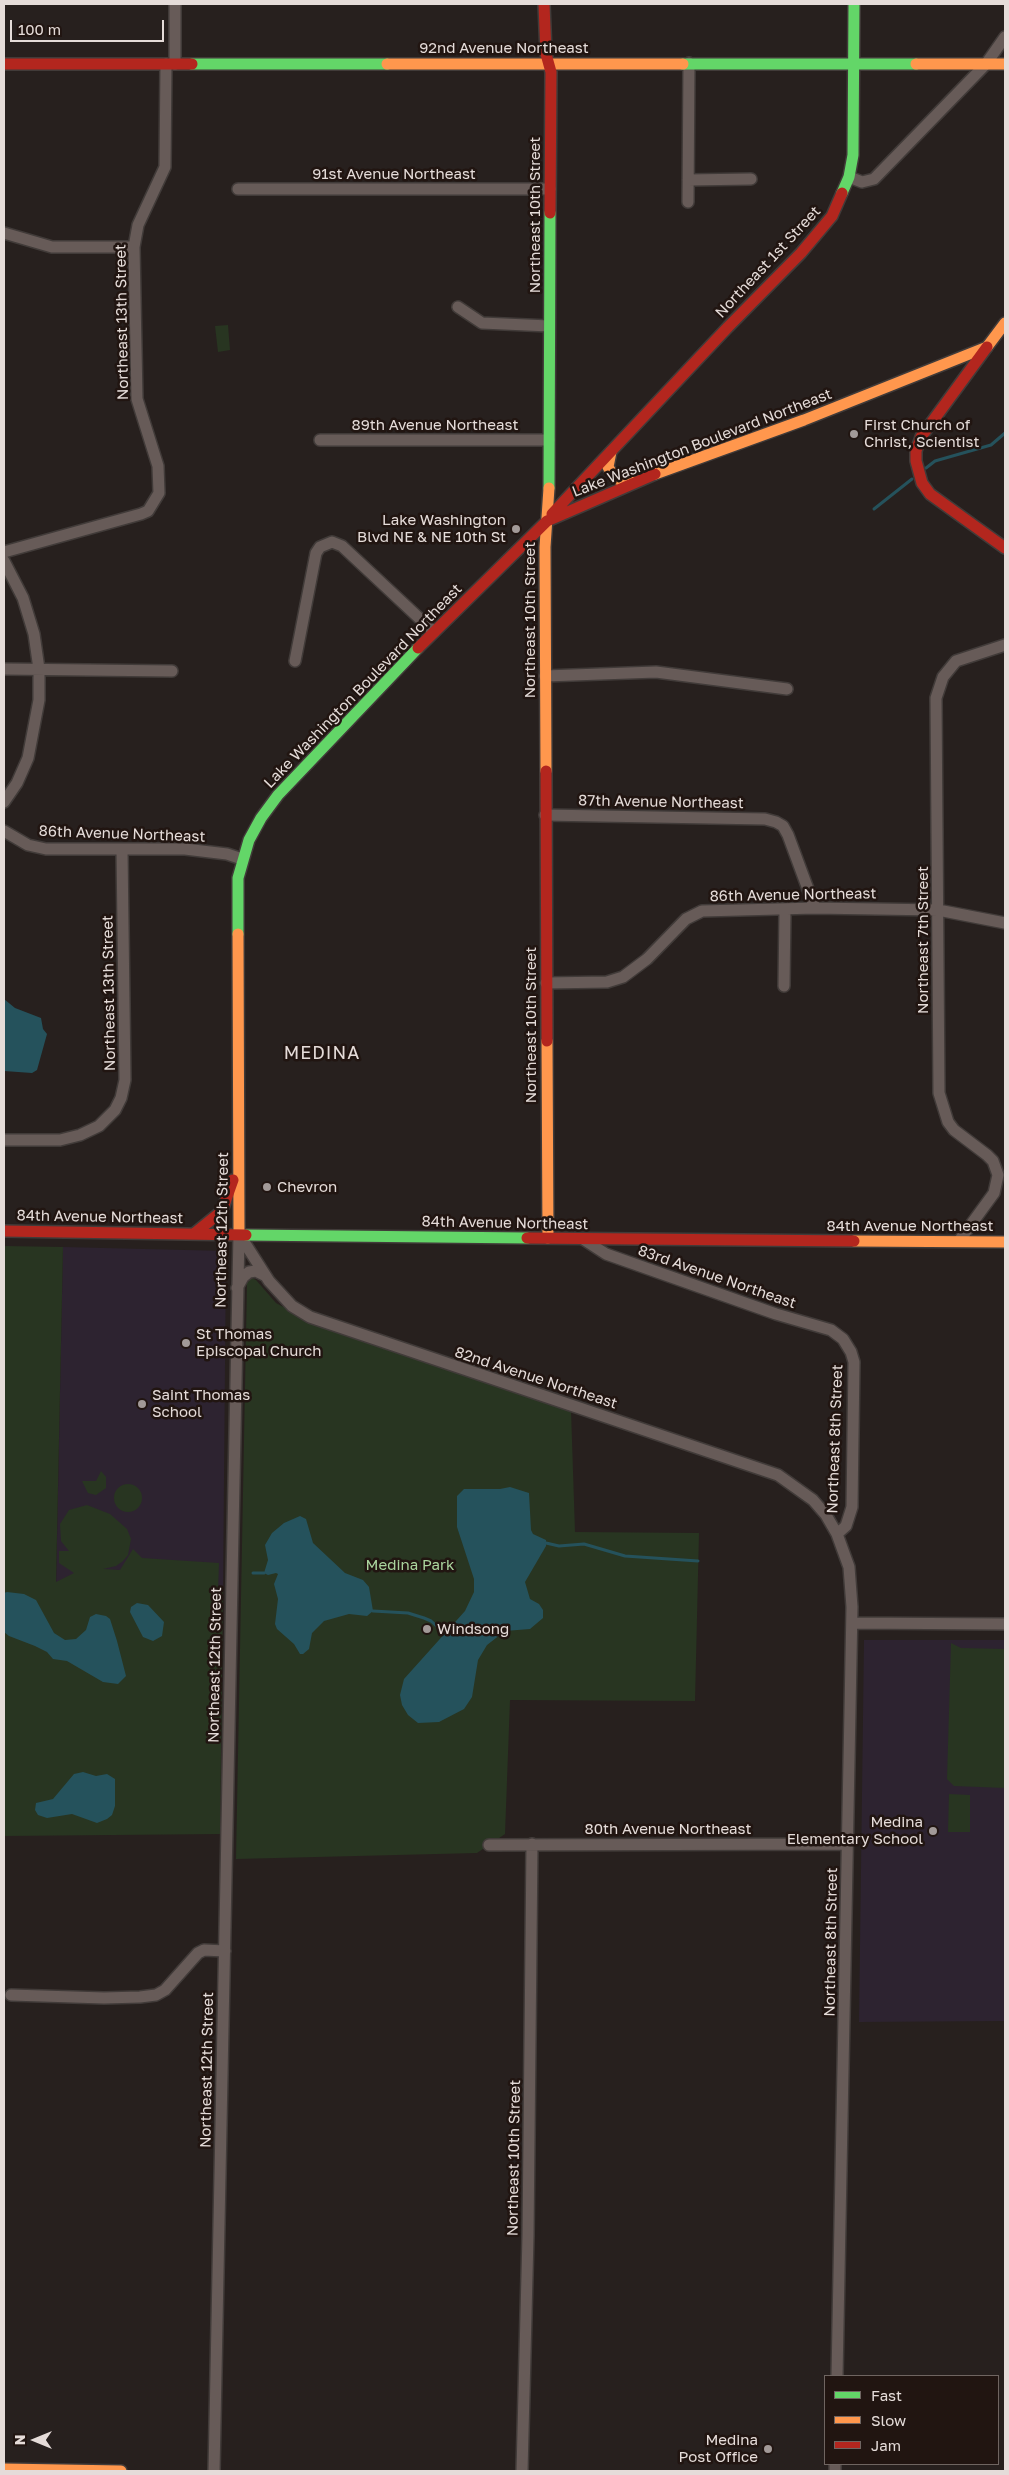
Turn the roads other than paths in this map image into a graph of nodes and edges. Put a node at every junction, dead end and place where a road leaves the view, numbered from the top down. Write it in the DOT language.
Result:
graph roads {
  1 [pos="175,4"];
  2 [pos="544,4"];
  3 [pos="854,4"];
  4 [pos="1005,37"];
  5 [pos="548,62"];
  6 [pos="689,62"];
  7 [pos="854,63"];
  8 [pos="4,64"];
  9 [pos="170,64"];
  10 [pos="986,64"];
  11 [pos="1005,64"];
  12 [pos="849,177"];
  13 [pos="751,179"];
  14 [pos="688,180"];
  15 [pos="238,189"];
  16 [pos="550,189"];
  17 [pos="688,202"];
  18 [pos="4,233"];
  19 [pos="134,247"];
  20 [pos="458,307"];
  21 [pos="1005,323"];
  22 [pos="549,326"];
  23 [pos="987,347"];
  24 [pos="951,361"];
  25 [pos="965,378"];
  26 [pos="320,440"];
  27 [pos="549,440"];
  28 [pos="611,452"];
  29 [pos="634,482"];
  30 [pos="547,521"];
  31 [pos="1005,548"];
  32 [pos="4,552"];
  33 [pos="4,561"];
  34 [pos="434,632"];
  35 [pos="1005,645"];
  36 [pos="294,662"];
  37 [pos="4,669"];
  38 [pos="39,669"];
  39 [pos="172,671"];
  40 [pos="545,676"];
  41 [pos="787,689"];
  42 [pos="4,802"];
  43 [pos="545,815"];
  44 [pos="4,831"];
  45 [pos="122,850"];
  46 [pos="242,859"];
  47 [pos="815,908"];
  48 [pos="785,910"];
  49 [pos="938,910"];
  50 [pos="1005,923"];
  51 [pos="546,983"];
  52 [pos="784,986"];
  53 [pos="4,1140"];
  54 [pos="238,1169"];
  55 [pos="4,1230"];
  56 [pos="195,1233"];
  57 [pos="238,1234"];
  58 [pos="548,1238"];
  59 [pos="583,1239"];
  60 [pos="959,1241"];
  61 [pos="1005,1242"];
  62 [pos="264,1275"];
  63 [pos="236,1288"];
  64 [pos="843,1339"];
  65 [pos="837,1534"];
  66 [pos="852,1623"];
  67 [pos="1005,1624"];
  68 [pos="532,1844"];
  69 [pos="847,1844"];
  70 [pos="489,1846"];
  71 [pos="224,1951"];
  72 [pos="11,1995"];
  73 [pos="838,2375"];
  74 [pos="4,2470"];
  75 [pos="121,2471"];
  76 [pos="214,2471"];
  77 [pos="522,2471"];
  1 -- 9 [label="street, Northeast 13th Street"];
  2 -- 5 [label="main road, Northeast 10th Street"];
  3 -- 7 [label="main road"];
  4 -- 10 [label="street"];
  5 -- 6 [label="main road, 92nd Avenue Northeast"];
  5 -- 9 [label="main road, 92nd Avenue Northeast"];
  5 -- 16 [label="main road, Northeast 10th Street"];
  6 -- 7 [label="main road, 92nd Avenue Northeast"];
  6 -- 14 [label="street"];
  7 -- 10 [label="main road, 92nd Avenue Northeast"];
  7 -- 12 [label="main road"];
  8 -- 9 [label="main road, 92nd Avenue Northeast"];
  9 -- 19 [label="street, Northeast 13th Street"];
  10 -- 11 [label="main road, 92nd Avenue Northeast"];
  10 -- 12 [label="street"];
  12 -- 28 [label="main road, Northeast 1st Street"];
  13 -- 14 [label="street"];
  14 -- 17 [label="street"];
  15 -- 16 [label="street, 91st Avenue Northeast"];
  16 -- 22 [label="main road, Northeast 10th Street"];
  18 -- 19 [label="street"];
  19 -- 32 [label="street, Northeast 13th Street"];
  20 -- 22 [label="street"];
  21 -- 23 [label="main road"];
  22 -- 27 [label="main road, Northeast 10th Street"];
  23 -- 24 [label="main road, Lake Washington Boulevard Northeast"];
  23 -- 25 [label="main road"];
  24 -- 25 [label="main road"];
  24 -- 29 [label="main road, Lake Washington Boulevard Northeast"];
  25 -- 31 [label="main road"];
  26 -- 27 [label="street, 89th Avenue Northeast"];
  27 -- 30 [label="main road, Northeast 10th Street"];
  28 -- 29 [label="main road"];
  28 -- 30 [label="main road, Northeast 1st Street"];
  29 -- 30 [label="main road, Lake Washington Boulevard Northeast"];
  30 -- 34 [label="main road, Lake Washington Boulevard Northeast"];
  30 -- 40 [label="main road, Northeast 10th Street"];
  33 -- 38 [label="street"];
  34 -- 36 [label="street"];
  34 -- 46 [label="main road, Lake Washington Boulevard Northeast"];
  35 -- 49 [label="street, Northeast 7th Street"];
  37 -- 38 [label="street"];
  38 -- 39 [label="street"];
  38 -- 42 [label="street"];
  40 -- 41 [label="street"];
  40 -- 43 [label="main road, Northeast 10th Street"];
  43 -- 47 [label="street, 87th Avenue Northeast"];
  43 -- 51 [label="main road, Northeast 10th Street"];
  44 -- 45 [label="street, 86th Avenue Northeast"];
  45 -- 46 [label="street, 86th Avenue Northeast"];
  45 -- 53 [label="street, Northeast 13th Street"];
  46 -- 54 [label="main road, Northeast 12th Street"];
  47 -- 48 [label="street, 86th Avenue Northeast"];
  47 -- 49 [label="street, 86th Avenue Northeast"];
  48 -- 51 [label="street, 86th Avenue Northeast"];
  48 -- 52 [label="street"];
  49 -- 50 [label="street, 86th Avenue Northeast"];
  49 -- 60 [label="street, Northeast 7th Street"];
  51 -- 58 [label="main road, Northeast 10th Street"];
  54 -- 56 [label="main road"];
  54 -- 57 [label="main road, Northeast 12th Street"];
  55 -- 56 [label="main road, 84th Avenue Northeast"];
  56 -- 57 [label="main road, 84th Avenue Northeast"];
  57 -- 58 [label="main road, 84th Avenue Northeast"];
  57 -- 62 [label="street, 82nd Avenue Northeast"];
  57 -- 63 [label="street, Northeast 12th Street"];
  58 -- 59 [label="main road, 84th Avenue Northeast"];
  59 -- 60 [label="main road, 84th Avenue Northeast"];
  59 -- 64 [label="street, 83rd Avenue Northeast"];
  60 -- 61 [label="main road, 84th Avenue Northeast"];
  62 -- 63 [label="street"];
  62 -- 65 [label="street, 82nd Avenue Northeast"];
  63 -- 71 [label="street, Northeast 12th Street"];
  64 -- 65 [label="street, Northeast 8th Street"];
  65 -- 66 [label="street, Northeast 8th Street"];
  66 -- 67 [label="street"];
  66 -- 69 [label="street, Northeast 8th Street"];
  68 -- 69 [label="street, 80th Avenue Northeast"];
  68 -- 70 [label="street, 80th Avenue Northeast"];
  68 -- 77 [label="street, Northeast 10th Street"];
  69 -- 73 [label="street, Northeast 8th Street"];
  71 -- 72 [label="street"];
  71 -- 76 [label="street, Northeast 12th Street"];
  74 -- 75 [label="main road"];
}
